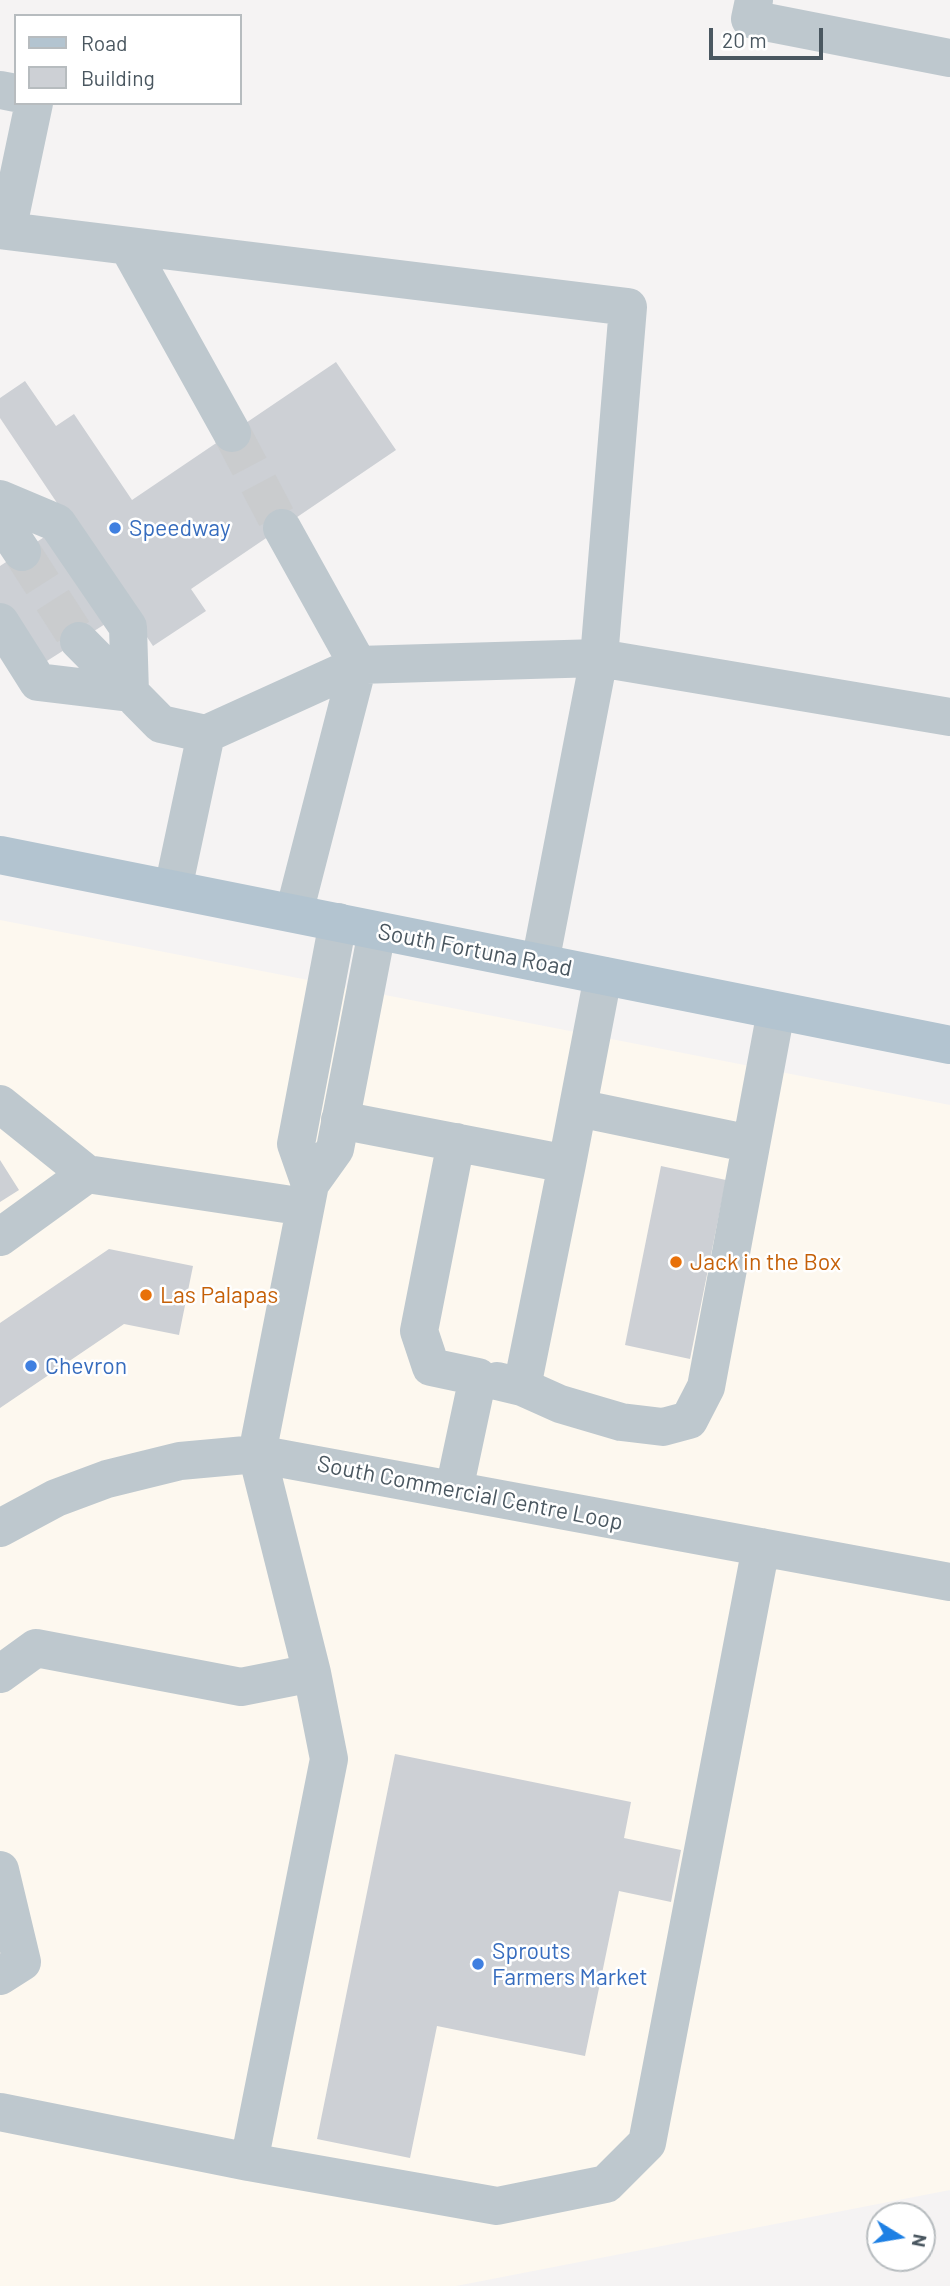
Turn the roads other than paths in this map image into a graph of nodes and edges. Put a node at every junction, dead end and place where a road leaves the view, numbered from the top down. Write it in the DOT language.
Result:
graph roads {
  1 [pos="752,10"];
  2 [pos="950,58"];
  3 [pos="34,105"];
  4 [pos="4,231"];
  5 [pos="128,246"];
  6 [pos="232,433"];
  7 [pos="0,499"];
  8 [pos="0,519"];
  9 [pos="282,528"];
  10 [pos="22,552"];
  11 [pos="0,622"];
  12 [pos="79,641"];
  13 [pos="599,658"];
  14 [pos="358,666"];
  15 [pos="130,692"];
  16 [pos="950,717"];
  17 [pos="206,734"];
  18 [pos="0,855"];
  19 [pos="173,889"];
  20 [pos="293,913"];
  21 [pos="338,922"];
  22 [pos="377,931"];
  23 [pos="540,963"];
  24 [pos="603,976"];
  25 [pos="776,1011"];
  26 [pos="950,1045"];
  27 [pos="0,1104"];
  28 [pos="578,1108"];
  29 [pos="341,1120"];
  30 [pos="456,1142"];
  31 [pos="751,1144"];
  32 [pos="567,1164"];
  33 [pos="87,1174"];
  34 [pos="308,1196"];
  35 [pos="0,1237"];
  36 [pos="478,1377"];
  37 [pos="522,1387"];
  38 [pos="257,1454"];
  39 [pos="454,1490"];
  40 [pos="0,1528"];
  41 [pos="761,1547"];
  42 [pos="950,1582"];
  43 [pos="312,1673"];
  44 [pos="0,1674"];
  45 [pos="0,1870"];
  46 [pos="0,1976"];
  47 [pos="0,2112"];
  48 [pos="249,2162"];
  1 -- 2 [label="street"];
  3 -- 4 [label="street"];
  4 -- 5 [label="street"];
  5 -- 6 [label="street"];
  5 -- 13 [label="street"];
  7 -- 15 [label="street"];
  8 -- 10 [label="street"];
  9 -- 14 [label="street"];
  11 -- 15 [label="street"];
  12 -- 15 [label="street"];
  13 -- 14 [label="street"];
  13 -- 16 [label="street"];
  13 -- 23 [label="street"];
  14 -- 17 [label="street"];
  14 -- 20 [label="street"];
  15 -- 17 [label="street"];
  17 -- 19 [label="street"];
  18 -- 19 [label="main road, South Fortuna Road"];
  19 -- 20 [label="main road, South Fortuna Road"];
  20 -- 21 [label="main road, South Fortuna Road"];
  21 -- 22 [label="main road, South Fortuna Road"];
  21 -- 34 [label="street"];
  22 -- 23 [label="main road, South Fortuna Road"];
  22 -- 29 [label="street"];
  23 -- 24 [label="main road, South Fortuna Road"];
  24 -- 25 [label="main road, South Fortuna Road"];
  24 -- 28 [label="street"];
  25 -- 26 [label="main road, South Fortuna Road"];
  25 -- 31 [label="street"];
  27 -- 33 [label="street"];
  28 -- 31 [label="street"];
  28 -- 32 [label="street"];
  29 -- 30 [label="street"];
  29 -- 34 [label="street"];
  30 -- 32 [label="street"];
  30 -- 36 [label="street"];
  31 -- 37 [label="street"];
  32 -- 37 [label="street"];
  33 -- 34 [label="street"];
  33 -- 35 [label="street"];
  34 -- 38 [label="street"];
  36 -- 37 [label="street"];
  36 -- 39 [label="street"];
  38 -- 39 [label="street, South Commercial Centre Loop"];
  38 -- 40 [label="street, South Commercial Centre Loop"];
  38 -- 43 [label="street"];
  39 -- 41 [label="street, South Commercial Centre Loop"];
  41 -- 42 [label="street, South Commercial Centre Loop"];
  41 -- 48 [label="street"];
  43 -- 44 [label="street"];
  43 -- 48 [label="street"];
  45 -- 46 [label="street"];
  47 -- 48 [label="street"];
}
